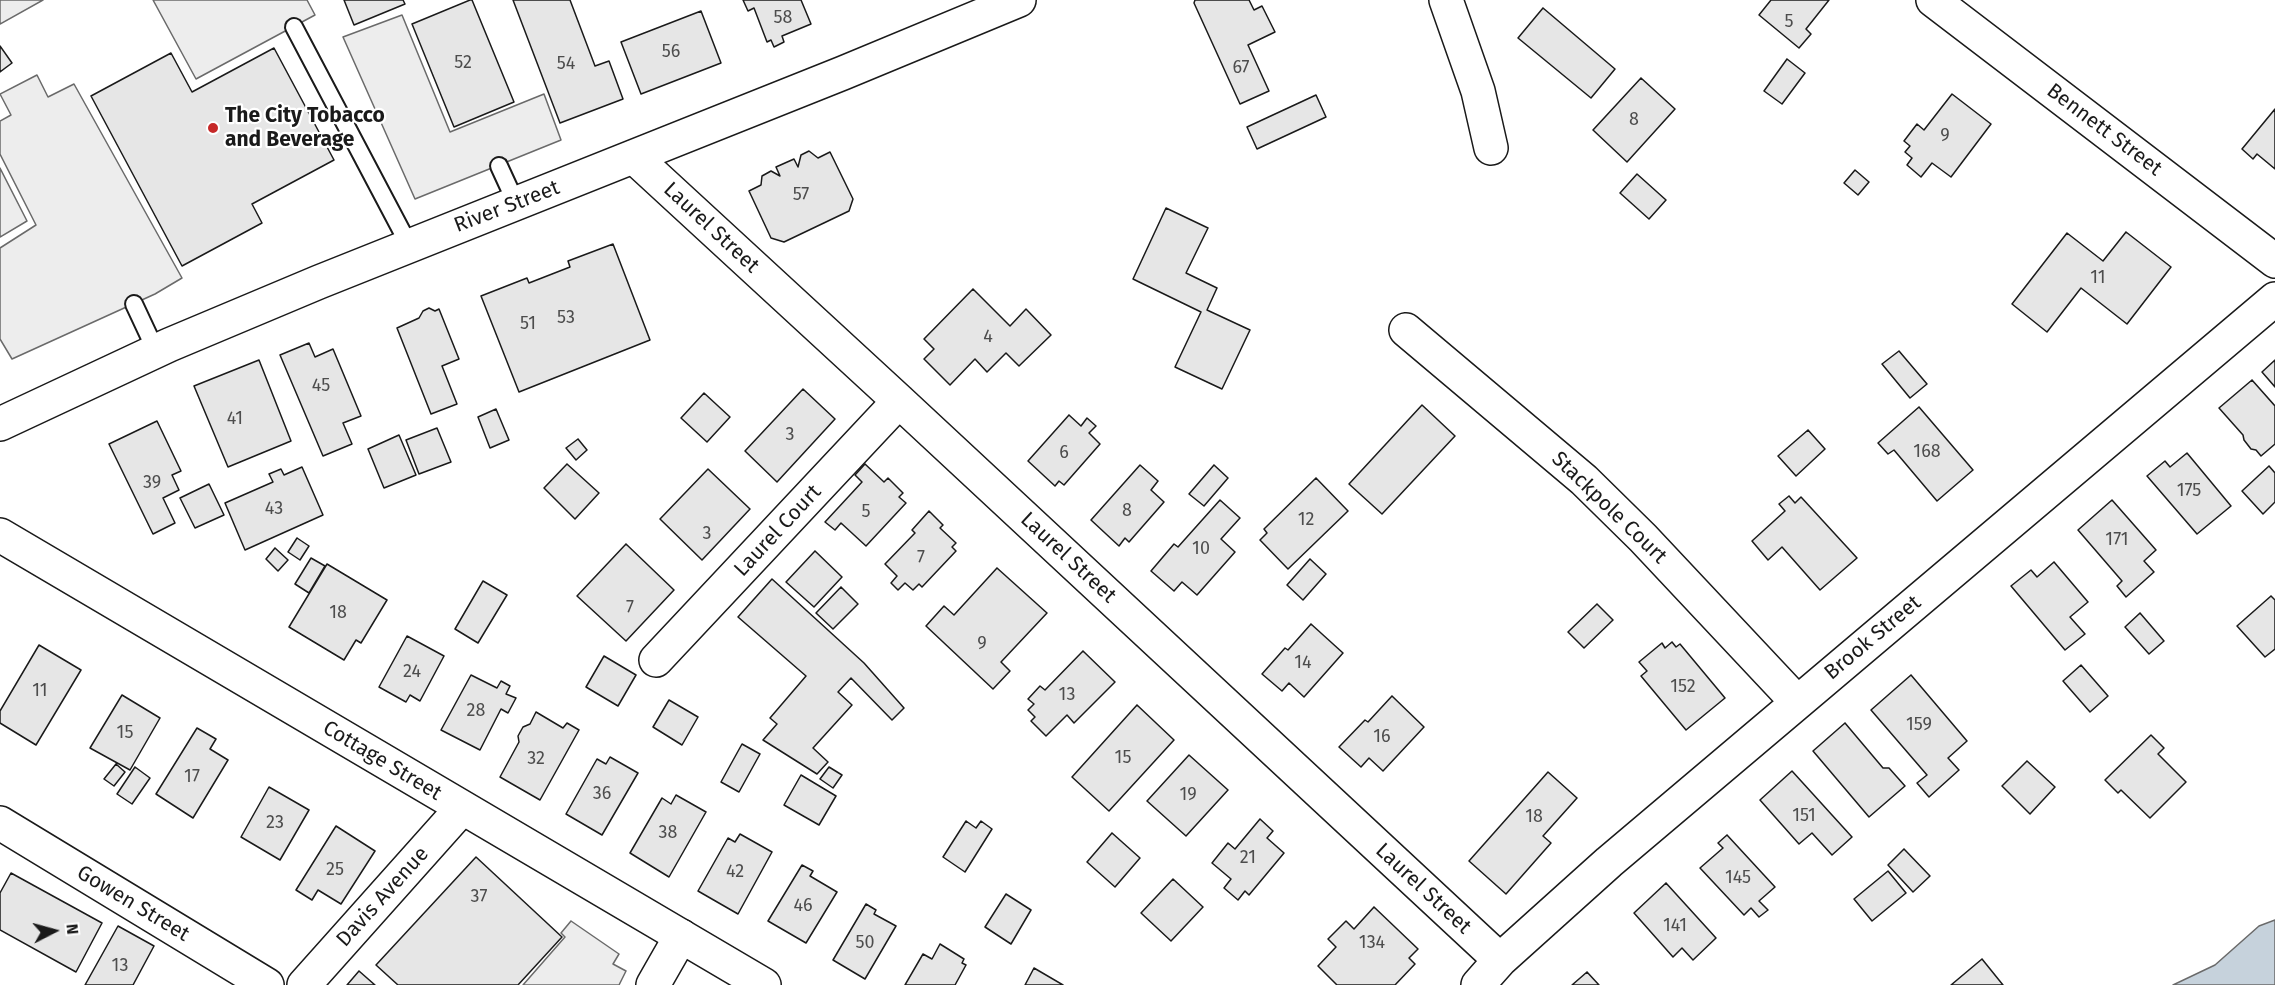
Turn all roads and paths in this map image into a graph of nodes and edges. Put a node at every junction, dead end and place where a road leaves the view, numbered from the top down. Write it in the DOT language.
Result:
graph roads {
  1 [pos="1019,0"];
  2 [pos="1446,0"];
  3 [pos="1933,0"];
  4 [pos="294,27"];
  5 [pos="1491,148"];
  6 [pos="634,157"];
  7 [pos="499,165"];
  8 [pos="516,203"];
  9 [pos="409,245"];
  10 [pos="2275,261"];
  11 [pos="2275,299"];
  12 [pos="134,304"];
  13 [pos="1406,330"];
  14 [pos="156,351"];
  15 [pos="899,401"];
  16 [pos="0,424"];
  17 [pos="0,535"];
  18 [pos="656,660"];
  19 [pos="1797,702"];
  20 [pos="462,808"];
  21 [pos="0,823"];
  22 [pos="681,936"];
  23 [pos="1500,960"];
  24 [pos="267,985"];
  25 [pos="304,985"];
  26 [pos="653,985"];
  27 [pos="764,985"];
  28 [pos="1478,985"];
  1 -- 6 [label="main road, River Street"];
  2 -- 5 [label="main road"];
  3 -- 10 [label="main road, Bennett Street"];
  4 -- 9 [label="lane"];
  6 -- 8 [label="main road, River Street"];
  6 -- 15 [label="main road, Laurel Street"];
  7 -- 8 [label="lane"];
  8 -- 9 [label="main road, River Street"];
  9 -- 14 [label="main road, River Street"];
  11 -- 19 [label="main road, Brook Street"];
  12 -- 14 [label="lane"];
  13 -- 19 [label="main road, Stackpole Court"];
  14 -- 16 [label="main road, River Street"];
  15 -- 18 [label="main road, Laurel Court"];
  15 -- 23 [label="main road, Laurel Street"];
  17 -- 20 [label="main road, Cottage Street"];
  19 -- 23 [label="main road, Brook Street"];
  20 -- 22 [label="main road, Cottage Street"];
  20 -- 25 [label="main road, Davis Avenue"];
  21 -- 24 [label="main road, Gowen Street"];
  22 -- 26 [label="main road"];
  22 -- 27 [label="main road, Cottage Street"];
  23 -- 28 [label="main road, Brook Street"];
}
